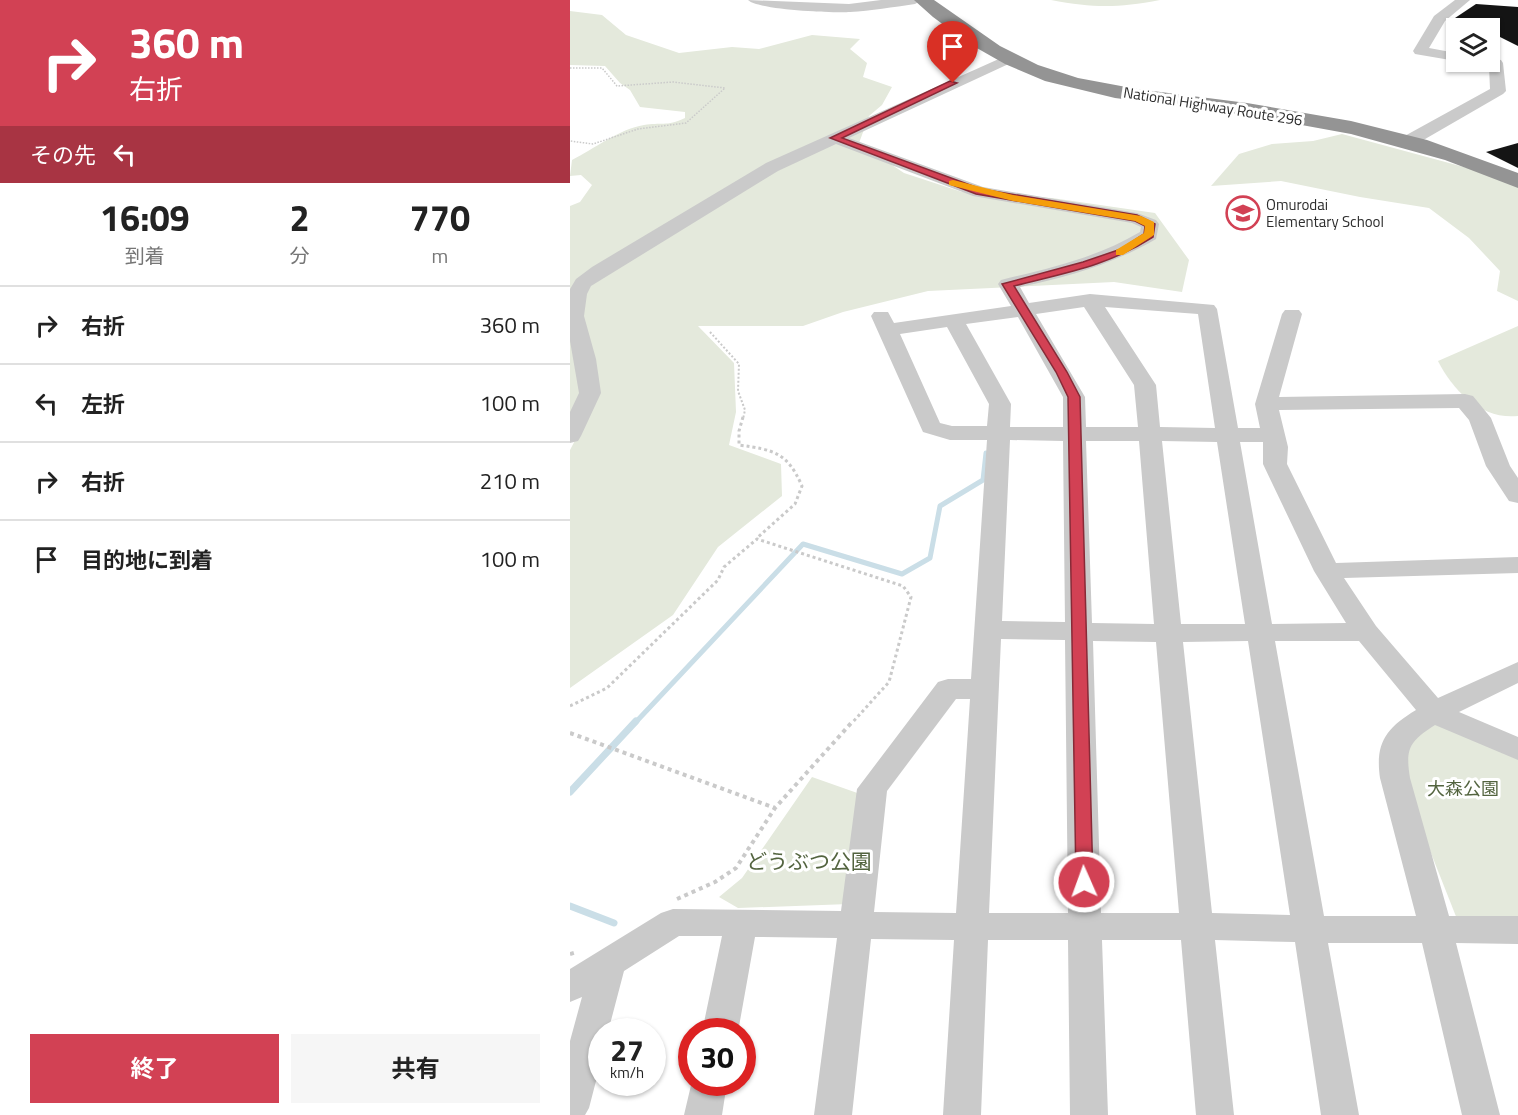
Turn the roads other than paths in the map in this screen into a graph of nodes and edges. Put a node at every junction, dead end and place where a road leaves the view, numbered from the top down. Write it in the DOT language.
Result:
graph roads {
  1 [pos="755,0"];
  2 [pos="915,0"];
  3 [pos="923,0"];
  4 [pos="1463,0"];
  5 [pos="1446,55"];
  6 [pos="1010,58"];
  7 [pos="1497,72"];
  8 [pos="835,138"];
  9 [pos="1407,142"];
  10 [pos="1518,181"];
  11 [pos="1090,300"];
  12 [pos="1023,310"];
  13 [pos="1292,314"];
  14 [pos="954,321"];
  15 [pos="1266,405"];
  16 [pos="1075,432"];
  17 [pos="1151,433"];
  18 [pos="997,434"];
  19 [pos="1226,434"];
  20 [pos="1274,435"];
  21 [pos="570,436"];
  22 [pos="1518,496"];
  23 [pos="1518,565"];
  24 [pos="1327,571"];
  25 [pos="987,630"];
  26 [pos="1078,632"];
  27 [pos="1366,632"];
  28 [pos="1169,633"];
  29 [pos="1259,633"];
  30 [pos="1518,671"];
  31 [pos="985,689"];
  32 [pos="1434,713"];
  33 [pos="1518,749"];
  34 [pos="741,924"];
  35 [pos="856,925"];
  36 [pos="1199,926"];
  37 [pos="971,927"];
  38 [pos="1086,927"];
  39 [pos="1309,929"];
  40 [pos="1436,930"];
  41 [pos="1518,930"];
  42 [pos="598,956"];
  43 [pos="570,987"];
  44 [pos="723,1018"];
  45 [pos="707,1096"];
  46 [pos="570,1108"];
  47 [pos="703,1115"];
  48 [pos="833,1115"];
  49 [pos="962,1115"];
  50 [pos="1089,1115"];
  51 [pos="1215,1115"];
  52 [pos="1340,1115"];
  53 [pos="1481,1115"];
  1 -- 2 [label="street"];
  3 -- 6 [label="highway, National Highway Route 296"];
  4 -- 5 [label="street"];
  6 -- 8 [label="street"];
  6 -- 9 [label="highway, National Highway Route 296"];
  7 -- 9 [label="street"];
  8 -- 12 [label="street"];
  8 -- 21 [label="street"];
  9 -- 10 [label="highway, National Highway Route 296"];
  11 -- 12 [label="street"];
  11 -- 17 [label="street"];
  11 -- 19 [label="street"];
  12 -- 14 [label="street"];
  12 -- 16 [label="street"];
  13 -- 15 [label="street"];
  14 -- 18 [label="street"];
  14 -- 18 [label="street"];
  15 -- 20 [label="street"];
  15 -- 22 [label="street"];
  16 -- 17 [label="street"];
  16 -- 18 [label="street"];
  16 -- 26 [label="street"];
  17 -- 19 [label="street"];
  17 -- 28 [label="street"];
  18 -- 25 [label="street"];
  19 -- 20 [label="street"];
  19 -- 29 [label="street"];
  20 -- 24 [label="street"];
  23 -- 24 [label="street"];
  24 -- 27 [label="street"];
  25 -- 26 [label="street"];
  25 -- 31 [label="street"];
  26 -- 28 [label="street"];
  26 -- 38 [label="street"];
  27 -- 29 [label="street"];
  27 -- 32 [label="street"];
  28 -- 29 [label="street"];
  28 -- 36 [label="street"];
  29 -- 39 [label="street"];
  30 -- 32 [label="street"];
  31 -- 35 [label="street"];
  31 -- 37 [label="street"];
  32 -- 33 [label="street"];
  32 -- 40 [label="street"];
  34 -- 35 [label="street"];
  34 -- 42 [label="street"];
  34 -- 44 [label="street"];
  35 -- 37 [label="street"];
  35 -- 48 [label="street"];
  36 -- 38 [label="street"];
  36 -- 39 [label="street"];
  36 -- 51 [label="street"];
  37 -- 38 [label="street"];
  37 -- 49 [label="street"];
  38 -- 50 [label="street"];
  39 -- 40 [label="street"];
  39 -- 52 [label="street"];
  40 -- 41 [label="street"];
  40 -- 53 [label="street"];
  42 -- 43 [label="street"];
  42 -- 46 [label="street"];
  45 -- 47 [label="street"];
}
